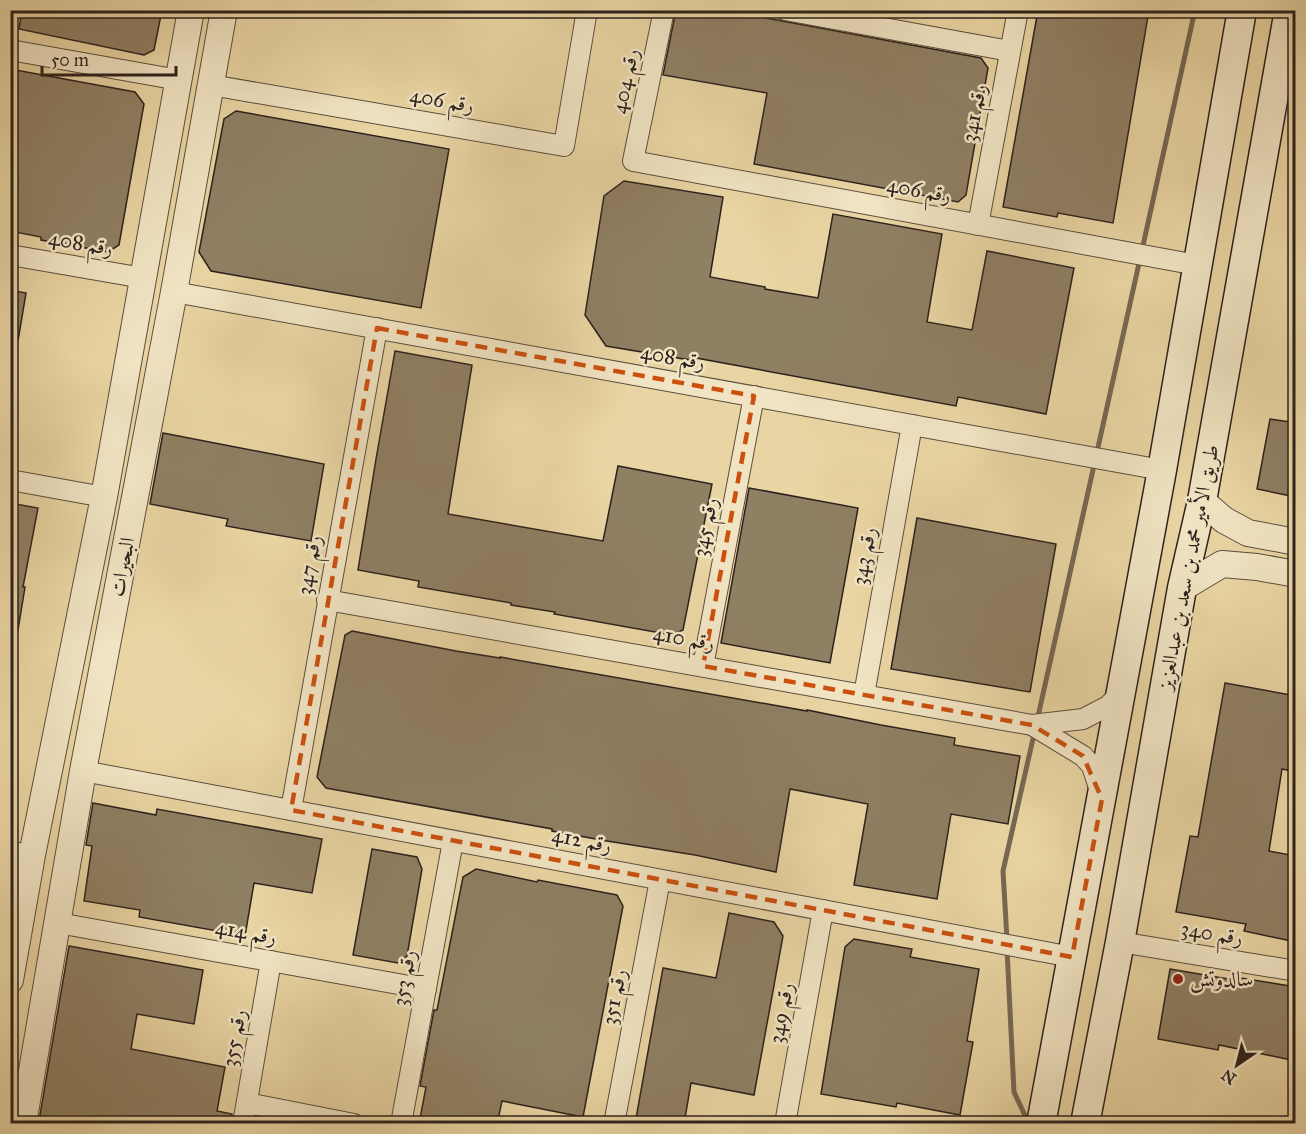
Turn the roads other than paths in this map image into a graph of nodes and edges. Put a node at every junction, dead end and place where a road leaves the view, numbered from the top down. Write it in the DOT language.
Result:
graph roads {
  1 [pos="191,10"];
  2 [pos="224,10"];
  3 [pos="587,10"];
  4 [pos="664,10"];
  5 [pos="785,10"];
  6 [pos="1018,10"];
  7 [pos="1242,10"];
  8 [pos="1290,10"];
  9 [pos="10,50"];
  10 [pos="1010,51"];
  11 [pos="178,80"];
  12 [pos="211,85"];
  13 [pos="633,161"];
  14 [pos="978,225"];
  15 [pos="10,255"];
  16 [pos="1197,265"];
  17 [pos="143,278"];
  18 [pos="174,292"];
  19 [pos="377,328"];
  20 [pos="754,396"];
  21 [pos="912,425"];
  22 [pos="1162,470"];
  23 [pos="10,480"];
  24 [pos="104,500"];
  25 [pos="1202,501"];
  26 [pos="133,508"];
  27 [pos="1264,536"];
  28 [pos="1296,542"];
  29 [pos="1257,567"];
  30 [pos="1296,574"];
  31 [pos="1182,588"];
  32 [pos="327,600"];
  33 [pos="703,666"];
  34 [pos="1122,692"];
  35 [pos="864,695"];
  36 [pos="1032,725"];
  37 [pos="83,771"];
  38 [pos="1102,799"];
  39 [pos="291,810"];
  40 [pos="453,841"];
  41 [pos="21,854"];
  42 [pos="660,880"];
  43 [pos="823,910"];
  44 [pos="58,923"];
  45 [pos="1120,942"];
  46 [pos="1072,957"];
  47 [pos="271,961"];
  48 [pos="1296,971"];
  49 [pos="10,980"];
  50 [pos="426,989"];
  51 [pos="247,1103"];
  52 [pos="24,1124"];
  53 [pos="243,1124"];
  54 [pos="354,1124"];
  55 [pos="401,1124"];
  56 [pos="614,1124"];
  57 [pos="785,1124"];
  58 [pos="1041,1124"];
  59 [pos="1085,1124"];
  1 -- 11 [label="street, البحيرات"];
  2 -- 12 [label="street, البحيرات"];
  3 -- 12 [label="street, رقم 406"];
  4 -- 13 [label="street, رقم 404"];
  5 -- 10 [label="street"];
  6 -- 10 [label="street, رقم 341"];
  7 -- 16 [label="main road, طريق الأمير محمد بن سعد بن عبدالعزيز"];
  8 -- 25 [label="main road, طريق الأمير محمد بن سعد بن عبدالعزيز"];
  9 -- 11 [label="street"];
  10 -- 14 [label="street, رقم 341"];
  11 -- 17 [label="street, البحيرات"];
  12 -- 18 [label="street, البحيرات"];
  13 -- 14 [label="street, رقم 406"];
  14 -- 16 [label="street, رقم 406"];
  15 -- 17 [label="street, رقم 408"];
  16 -- 22 [label="main road, طريق الأمير محمد بن سعد بن عبدالعزيز"];
  17 -- 24 [label="street, البحيرات"];
  18 -- 19 [label="street, رقم 408"];
  18 -- 26 [label="street, البحيرات"];
  19 -- 20 [label="street, رقم 408"];
  19 -- 32 [label="street, رقم 347"];
  20 -- 21 [label="street, رقم 408"];
  20 -- 33 [label="street, رقم 345"];
  21 -- 22 [label="street, رقم 408"];
  21 -- 35 [label="street, رقم 343"];
  22 -- 34 [label="main road, طريق الأمير محمد بن سعد بن عبدالعزيز"];
  23 -- 24 [label="street"];
  24 -- 26 [label="street"];
  24 -- 41 [label="street, البحيرات"];
  25 -- 27 [label="street"];
  25 -- 31 [label="main road, طريق الأمير محمد بن سعد بن عبدالعزيز"];
  26 -- 37 [label="street, البحيرات"];
  27 -- 28 [label="street"];
  27 -- 29 [label="street"];
  29 -- 30 [label="street"];
  29 -- 31 [label="street"];
  31 -- 45 [label="main road, طريق الأمير محمد بن سعد بن عبدالعزيز"];
  32 -- 33 [label="street, رقم 410"];
  32 -- 39 [label="street, رقم 347"];
  33 -- 35 [label="street, رقم 410"];
  34 -- 36 [label="street"];
  34 -- 38 [label="main road, طريق الأمير محمد بن سعد بن عبدالعزيز"];
  35 -- 36 [label="street, رقم 410"];
  36 -- 38 [label="street"];
  37 -- 39 [label="street, رقم 412"];
  37 -- 44 [label="street, البحيرات"];
  38 -- 46 [label="main road, طريق الأمير محمد بن سعد بن عبدالعزيز"];
  39 -- 40 [label="street, رقم 412"];
  40 -- 42 [label="street, رقم 412"];
  40 -- 50 [label="street, رقم 353"];
  41 -- 49 [label="street, البحيرات"];
  42 -- 43 [label="street, رقم 412"];
  42 -- 56 [label="street, رقم 351"];
  43 -- 46 [label="street, رقم 412"];
  43 -- 57 [label="street, رقم 349"];
  44 -- 47 [label="street, رقم 414"];
  44 -- 52 [label="street, البحيرات"];
  45 -- 48 [label="street, رقم 340"];
  45 -- 59 [label="main road, طريق الأمير محمد بن سعد بن عبدالعزيز"];
  46 -- 58 [label="main road, طريق الأمير محمد بن سعد بن عبدالعزيز"];
  47 -- 50 [label="street, رقم 414"];
  47 -- 51 [label="street, رقم 355"];
  50 -- 55 [label="street, رقم 353"];
  51 -- 53 [label="street, رقم 355"];
  51 -- 54 [label="street"];
}
